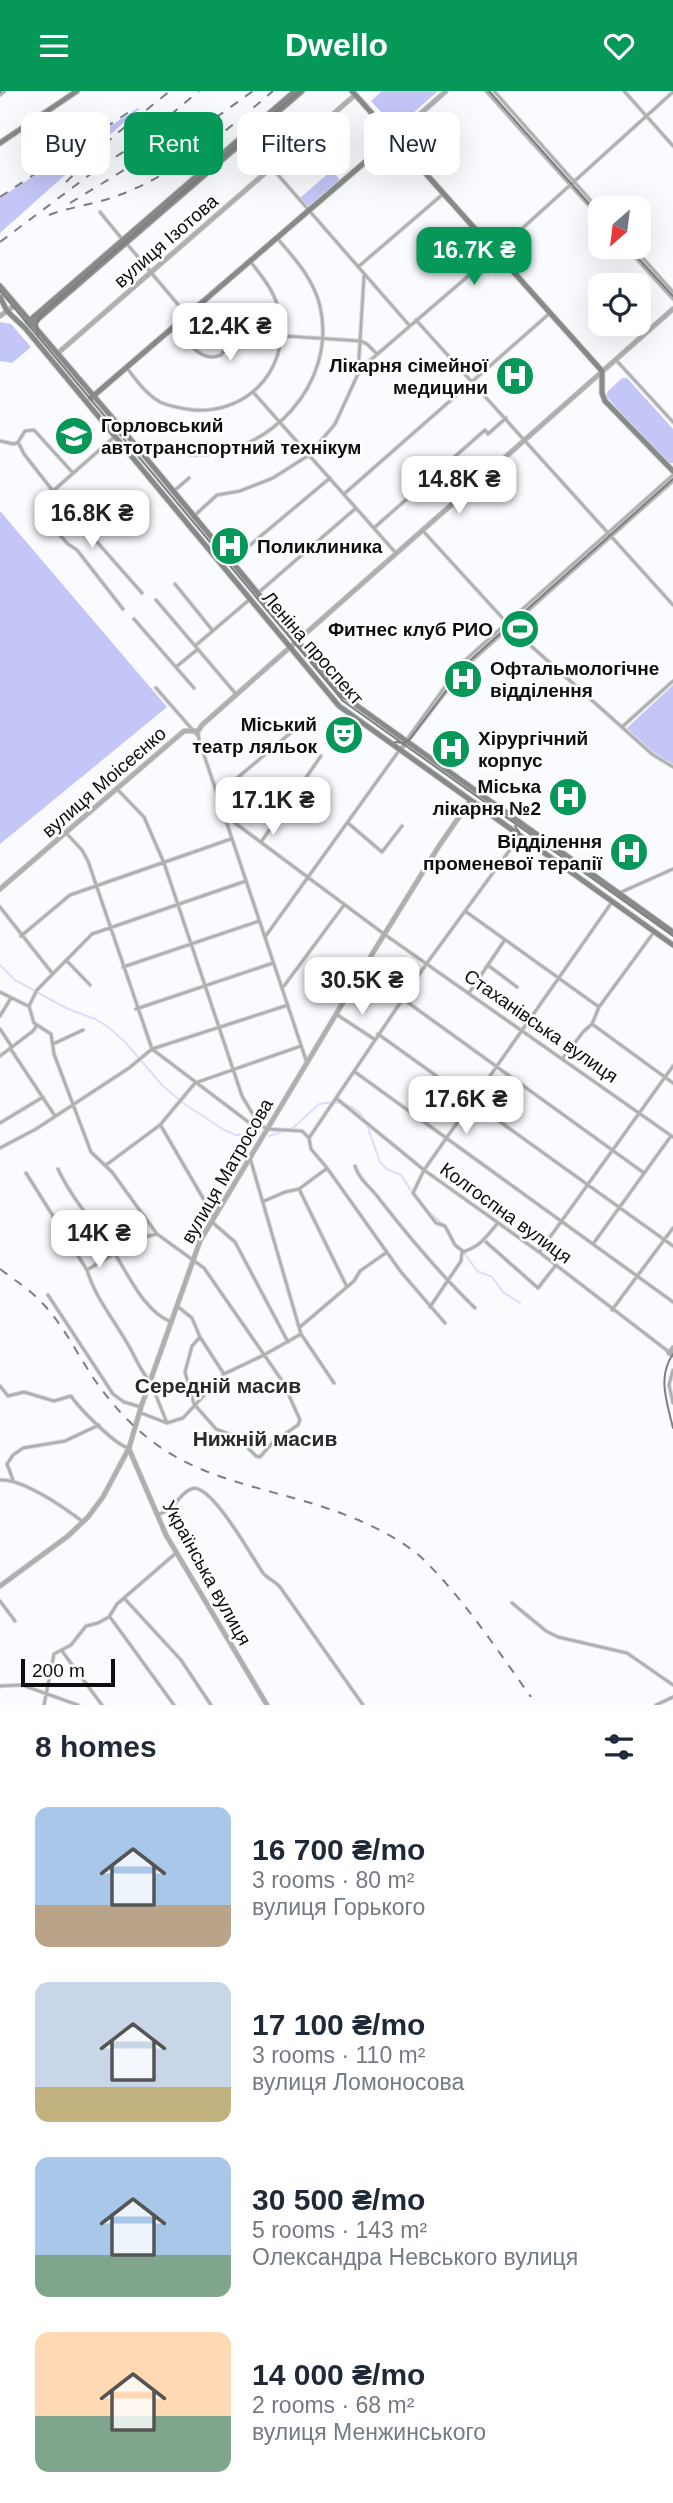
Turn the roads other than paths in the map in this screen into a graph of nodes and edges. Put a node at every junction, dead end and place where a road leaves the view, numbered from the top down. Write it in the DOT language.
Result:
graph roads {
  1 [pos="5,91"];
  2 [pos="77,91"];
  3 [pos="295,91"];
  4 [pos="302,91"];
  5 [pos="446,91"];
  6 [pos="486,91"];
  7 [pos="494,91"];
  8 [pos="624,91"];
  9 [pos="673,92"];
  10 [pos="353,93"];
  11 [pos="0,95"];
  12 [pos="332,112"];
  13 [pos="370,112"];
  14 [pos="422,112"];
  15 [pos="646,115"];
  16 [pos="0,143"];
  17 [pos="673,146"];
  18 [pos="364,163"];
  19 [pos="264,175"];
  20 [pos="278,175"];
  21 [pos="426,175"];
  22 [pos="573,181"];
  23 [pos="569,184"];
  24 [pos="443,194"];
  25 [pos="588,198"];
  26 [pos="588,205"];
  27 [pos="309,211"];
  28 [pos="100,212"];
  29 [pos="277,238"];
  30 [pos="124,241"];
  31 [pos="495,253"];
  32 [pos="637,259"];
  33 [pos="644,259"];
  34 [pos="250,261"];
  35 [pos="358,267"];
  36 [pos="152,273"];
  37 [pos="364,274"];
  38 [pos="0,286"];
  39 [pos="673,292"];
  40 [pos="0,297"];
  41 [pos="673,299"];
  42 [pos="200,304"];
  43 [pos="15,305"];
  44 [pos="6,309"];
  45 [pos="673,309"];
  46 [pos="550,313"];
  47 [pos="1,316"];
  48 [pos="187,316"];
  49 [pos="16,318"];
  50 [pos="416,320"];
  51 [pos="31,323"];
  52 [pos="409,325"];
  53 [pos="175,327"];
  54 [pos="25,328"];
  55 [pos="225,332"];
  56 [pos="281,335"];
  57 [pos="322,338"];
  58 [pos="361,341"];
  59 [pos="58,353"];
  60 [pos="377,354"];
  61 [pos="616,359"];
  62 [pos="127,368"];
  63 [pos="602,371"];
  64 [pos="358,374"];
  65 [pos="472,381"];
  66 [pos="253,392"];
  67 [pos="93,396"];
  68 [pos="86,403"];
  69 [pos="506,418"];
  70 [pos="673,422"];
  71 [pos="281,423"];
  72 [pos="114,437"];
  73 [pos="525,440"];
  74 [pos="0,441"];
  75 [pos="18,442"];
  76 [pos="190,455"];
  77 [pos="309,455"];
  78 [pos="673,471"];
  79 [pos="73,473"];
  80 [pos="189,478"];
  81 [pos="330,478"];
  82 [pos="673,481"];
  83 [pos="53,491"];
  84 [pos="174,491"];
  85 [pos="344,494"];
  86 [pos="121,499"];
  87 [pos="60,500"];
  88 [pos="356,508"];
  89 [pos="39,512"];
  90 [pos="43,516"];
  91 [pos="194,516"];
  92 [pos="374,528"];
  93 [pos="86,529"];
  94 [pos="423,531"];
  95 [pos="607,534"];
  96 [pos="611,537"];
  97 [pos="397,554"];
  98 [pos="231,561"];
  99 [pos="175,585"];
  100 [pos="142,593"];
  101 [pos="258,593"];
  102 [pos="156,600"];
  103 [pos="250,600"];
  104 [pos="673,605"];
  105 [pos="122,609"];
  106 [pos="134,619"];
  107 [pos="508,625"];
  108 [pos="213,631"];
  109 [pos="298,642"];
  110 [pos="196,647"];
  111 [pos="291,649"];
  112 [pos="176,667"];
  113 [pos="673,681"];
  114 [pos="156,688"];
  115 [pos="194,688"];
  116 [pos="236,694"];
  117 [pos="622,727"];
  118 [pos="293,730"];
  119 [pos="196,732"];
  120 [pos="406,740"];
  121 [pos="400,752"];
  122 [pos="321,756"];
  123 [pos="673,767"];
  124 [pos="117,789"];
  125 [pos="218,795"];
  126 [pos="470,801"];
  127 [pos="223,814"];
  128 [pos="235,823"];
  129 [pos="348,823"];
  130 [pos="402,825"];
  131 [pos="228,826"];
  132 [pos="66,833"];
  133 [pos="520,836"];
  134 [pos="232,839"];
  135 [pos="261,842"];
  136 [pos="164,863"];
  137 [pos="673,869"];
  138 [pos="309,878"];
  139 [pos="246,881"];
  140 [pos="96,886"];
  141 [pos="0,889"];
  142 [pos="620,893"];
  143 [pos="612,902"];
  144 [pos="177,905"];
  145 [pos="344,905"];
  146 [pos="0,907"];
  147 [pos="466,911"];
  148 [pos="260,921"];
  149 [pos="109,928"];
  150 [pos="654,932"];
  151 [pos="673,932"];
  152 [pos="384,934"];
  153 [pos="21,936"];
  154 [pos="265,937"];
  155 [pos="505,939"];
  156 [pos="190,943"];
  157 [pos="673,946"];
  158 [pos="66,959"];
  159 [pos="274,963"];
  160 [pos="427,963"];
  161 [pos="488,966"];
  162 [pos="123,967"];
  163 [pos="52,973"];
  164 [pos="560,979"];
  165 [pos="90,985"];
  166 [pos="205,986"];
  167 [pos="517,987"];
  168 [pos="282,988"];
  169 [pos="0,992"];
  170 [pos="469,993"];
  171 [pos="11,996"];
  172 [pos="403,999"];
  173 [pos="288,1005"];
  174 [pos="29,1006"];
  175 [pos="599,1007"];
  176 [pos="136,1009"];
  177 [pos="336,1013"];
  178 [pos="0,1016"];
  179 [pos="592,1024"];
  180 [pos="37,1025"];
  181 [pos="219,1028"];
  182 [pos="0,1029"];
  183 [pos="83,1030"];
  184 [pos="524,1031"];
  185 [pos="378,1034"];
  186 [pos="374,1039"];
  187 [pos="52,1044"];
  188 [pos="301,1046"];
  189 [pos="11,1048"];
  190 [pos="152,1049"];
  191 [pos="0,1056"];
  192 [pos="563,1058"];
  193 [pos="307,1063"];
  194 [pos="673,1066"];
  195 [pos="498,1067"];
  196 [pos="232,1069"];
  197 [pos="355,1072"];
  198 [pos="665,1077"];
  199 [pos="195,1083"];
  200 [pos="673,1083"];
  201 [pos="43,1097"];
  202 [pos="336,1098"];
  203 [pos="472,1103"];
  204 [pos="73,1104"];
  205 [pos="639,1112"];
  206 [pos="55,1116"];
  207 [pos="0,1123"];
  208 [pos="258,1123"];
  209 [pos="160,1125"];
  210 [pos="267,1129"];
  211 [pos="672,1136"];
  212 [pos="448,1137"];
  213 [pos="309,1138"];
  214 [pos="1,1146"];
  215 [pos="612,1150"];
  216 [pos="250,1157"];
  217 [pos="106,1165"];
  218 [pos="355,1166"];
  219 [pos="327,1168"];
  220 [pos="58,1169"];
  221 [pos="424,1170"];
  222 [pos="26,1173"];
  223 [pos="644,1173"];
  224 [pos="587,1185"];
  225 [pos="299,1189"];
  226 [pos="264,1201"];
  227 [pos="619,1208"];
  228 [pos="212,1219"];
  229 [pos="561,1221"];
  230 [pos="498,1223"];
  231 [pos="673,1228"];
  232 [pos="157,1234"];
  233 [pos="665,1240"];
  234 [pos="485,1241"];
  235 [pos="593,1244"];
  236 [pos="673,1246"];
  237 [pos="464,1251"];
  238 [pos="387,1252"];
  239 [pos="539,1252"];
  240 [pos="114,1253"];
  241 [pos="192,1259"];
  242 [pos="556,1265"];
  243 [pos="87,1271"];
  244 [pos="637,1277"];
  245 [pos="448,1282"];
  246 [pos="347,1287"];
  247 [pos="48,1295"];
  248 [pos="673,1302"];
  249 [pos="177,1306"];
  250 [pos="430,1307"];
  251 [pos="475,1308"];
  252 [pos="612,1310"];
  253 [pos="171,1322"];
  254 [pos="445,1323"];
  255 [pos="300,1327"];
  256 [pos="301,1334"];
  257 [pos="200,1337"];
  258 [pos="288,1342"];
  259 [pos="672,1352"];
  260 [pos="264,1355"];
  261 [pos="673,1370"];
  262 [pos="224,1374"];
  263 [pos="150,1382"];
  264 [pos="334,1383"];
  265 [pos="0,1386"];
  266 [pos="148,1388"];
  267 [pos="673,1403"];
  268 [pos="194,1405"];
  269 [pos="140,1410"];
  270 [pos="167,1423"];
  271 [pos="99,1425"];
  272 [pos="129,1448"];
  273 [pos="123,1459"];
  274 [pos="132,1459"];
  275 [pos="0,1480"];
  276 [pos="13,1480"];
  277 [pos="157,1514"];
  278 [pos="83,1522"];
  279 [pos="176,1553"];
  280 [pos="0,1586"];
  281 [pos="124,1598"];
  282 [pos="0,1601"];
  283 [pos="512,1603"];
  284 [pos="109,1617"];
  285 [pos="15,1621"];
  286 [pos="62,1651"];
  287 [pos="673,1685"];
  288 [pos="0,1686"];
  289 [pos="47,1693"];
  290 [pos="673,1697"];
  291 [pos="44,1705"];
  292 [pos="78,1705"];
  293 [pos="102,1705"];
  294 [pos="174,1705"];
  295 [pos="211,1705"];
  296 [pos="267,1705"];
  297 [pos="363,1705"];
  298 [pos="656,1705"];
  1 -- 11 [label="street"];
  2 -- 16 [label="main road"];
  3 -- 30 [label="main road"];
  4 -- 30 [label="main road"];
  5 -- 14 [label="street"];
  6 -- 23 [label="street"];
  7 -- 22 [label="street"];
  8 -- 15 [label="street"];
  9 -- 15 [label="street"];
  10 -- 12 [label="street, вулиця Ізотова"];
  10 -- 13 [label="main road"];
  15 -- 17 [label="street"];
  15 -- 22 [label="street"];
  18 -- 27 [label="main road"];
  19 -- 36 [label="street, вулиця Ізотова"];
  20 -- 27 [label="street"];
  21 -- 24 [label="main road"];
  22 -- 23 [label="street"];
  22 -- 25 [label="street"];
  23 -- 26 [label="street"];
  23 -- 31 [label="street"];
  24 -- 31 [label="main road"];
  24 -- 35 [label="street"];
  27 -- 29 [label="main road"];
  27 -- 35 [label="street"];
  28 -- 30 [label="street"];
  29 -- 34 [label="main road"];
  29 -- 57 [label="street"];
  30 -- 36 [label="street"];
  30 -- 51 [label="main road"];
  31 -- 46 [label="main road"];
  31 -- 50 [label="street"];
  32 -- 41 [label="street"];
  33 -- 39 [label="street"];
  34 -- 42 [label="main road"];
  34 -- 56 [label="street"];
  35 -- 37 [label="street"];
  36 -- 48 [label="street"];
  36 -- 59 [label="street, вулиця Ізотова"];
  37 -- 52 [label="street"];
  37 -- 58 [label="street"];
  38 -- 43 [label="main road, Леніна проспект"];
  40 -- 44 [label="main road, Леніна проспект"];
  42 -- 48 [label="main road"];
  42 -- 55 [label="street"];
  43 -- 44 [label="street"];
  43 -- 51 [label="main road, Леніна проспект"];
  44 -- 47 [label="street"];
  44 -- 49 [label="main road, Леніна проспект"];
  45 -- 61 [label="street, вулиця Моісеєнко"];
  46 -- 63 [label="main road"];
  46 -- 65 [label="street"];
  47 -- 49 [label="street"];
  48 -- 53 [label="main road"];
  49 -- 54 [label="main road, Леніна проспект"];
  50 -- 52 [label="street"];
  50 -- 65 [label="street"];
  51 -- 54 [label="main road"];
  51 -- 59 [label="main road, Леніна проспект"];
  52 -- 60 [label="street"];
  53 -- 55 [label="street"];
  53 -- 62 [label="main road"];
  54 -- 68 [label="main road, Леніна проспект"];
  55 -- 56 [label="street"];
  56 -- 57 [label="street"];
  56 -- 66 [label="street"];
  57 -- 58 [label="street"];
  57 -- 71 [label="street"];
  58 -- 60 [label="street"];
  58 -- 64 [label="street"];
  59 -- 67 [label="main road, Леніна проспект"];
  60 -- 64 [label="street"];
  61 -- 63 [label="street, вулиця Моісеєнко"];
  61 -- 70 [label="street"];
  62 -- 66 [label="street"];
  62 -- 67 [label="main road"];
  63 -- 73 [label="street, вулиця Моісеєнко"];
  63 -- 78 [label="main road"];
  64 -- 77 [label="street"];
  65 -- 69 [label="street"];
  65 -- 85 [label="street"];
  66 -- 71 [label="street"];
  67 -- 68 [label="main road"];
  67 -- 84 [label="main road, Леніна проспект"];
  68 -- 72 [label="main road, Леніна проспект"];
  69 -- 73 [label="street"];
  69 -- 92 [label="street"];
  71 -- 76 [label="street"];
  71 -- 77 [label="street"];
  72 -- 79 [label="street"];
  72 -- 103 [label="main road, Леніна проспект"];
  73 -- 94 [label="street, вулиця Моісеєнко"];
  73 -- 95 [label="street"];
  74 -- 75 [label="street"];
  75 -- 79 [label="street"];
  75 -- 83 [label="street"];
  77 -- 81 [label="street"];
  77 -- 91 [label="street"];
  78 -- 95 [label="street"];
  79 -- 83 [label="street"];
  80 -- 84 [label="street"];
  81 -- 85 [label="street"];
  81 -- 98 [label="street"];
  82 -- 96 [label="street"];
  83 -- 87 [label="street"];
  84 -- 91 [label="main road, Леніна проспект"];
  85 -- 88 [label="street"];
  86 -- 93 [label="street"];
  87 -- 90 [label="street"];
  87 -- 93 [label="street"];
  88 -- 92 [label="street"];
  88 -- 101 [label="street"];
  89 -- 90 [label="street"];
  90 -- 105 [label="street"];
  91 -- 98 [label="main road, Леніна проспект"];
  92 -- 97 [label="street"];
  93 -- 100 [label="street"];
  94 -- 97 [label="street, вулиця Моісеєнко"];
  94 -- 107 [label="street"];
  95 -- 96 [label="street"];
  95 -- 107 [label="street"];
  96 -- 104 [label="street"];
  96 -- 107 [label="street"];
  97 -- 109 [label="street, вулиця Моісеєнко"];
  98 -- 101 [label="main road, Леніна проспект"];
  99 -- 108 [label="street"];
  101 -- 109 [label="main road, Леніна проспект"];
  102 -- 110 [label="street"];
  103 -- 108 [label="street"];
  103 -- 111 [label="main road, Леніна проспект"];
  106 -- 112 [label="street"];
  107 -- 117 [label="street"];
  107 -- 120 [label="street"];
  107 -- 120 [label="street"];
  108 -- 110 [label="street"];
  109 -- 111 [label="street, вулиця Моісеєнко"];
  109 -- 120 [label="main road, Леніна проспект"];
  110 -- 112 [label="street"];
  110 -- 116 [label="street"];
  111 -- 116 [label="street, вулиця Моісеєнко"];
  111 -- 121 [label="main road, Леніна проспект"];
  112 -- 115 [label="street"];
  113 -- 117 [label="street"];
  114 -- 119 [label="street"];
  116 -- 119 [label="street, вулиця Моісеєнко"];
  117 -- 123 [label="street"];
  118 -- 125 [label="street"];
  119 -- 124 [label="street, вулиця Моісеєнко"];
  119 -- 125 [label="street"];
  120 -- 121 [label="street"];
  120 -- 142 [label="main road, Леніна проспект"];
  121 -- 126 [label="main road, Леніна проспект"];
  121 -- 129 [label="street"];
  122 -- 135 [label="street"];
  124 -- 132 [label="street, вулиця Моісеєнко"];
  124 -- 136 [label="street"];
  125 -- 127 [label="street"];
  126 -- 133 [label="main road, Леніна проспект"];
  126 -- 152 [label="street, вулиця Матросова"];
  127 -- 128 [label="street, Стаханівська вулиця"];
  127 -- 131 [label="street"];
  128 -- 131 [label="street"];
  128 -- 135 [label="street, Стаханівська вулиця"];
  129 -- 130 [label="street"];
  129 -- 138 [label="street"];
  131 -- 134 [label="street"];
  132 -- 140 [label="street"];
  132 -- 141 [label="street, вулиця Моісеєнко"];
  133 -- 143 [label="main road, Леніна проспект"];
  133 -- 147 [label="street"];
  134 -- 136 [label="street"];
  134 -- 139 [label="street"];
  135 -- 138 [label="street, Стаханівська вулиця"];
  136 -- 140 [label="street"];
  136 -- 144 [label="street"];
  137 -- 142 [label="street"];
  138 -- 145 [label="street, Стаханівська вулиця"];
  138 -- 154 [label="street"];
  139 -- 144 [label="street"];
  139 -- 148 [label="street"];
  140 -- 149 [label="street"];
  140 -- 153 [label="street"];
  142 -- 143 [label="main road"];
  142 -- 151 [label="main road, Леніна проспект"];
  143 -- 150 [label="main road, Леніна проспект"];
  143 -- 164 [label="street"];
  144 -- 149 [label="street"];
  144 -- 156 [label="street"];
  145 -- 152 [label="street, Стаханівська вулиця"];
  145 -- 168 [label="street"];
  146 -- 153 [label="street"];
  147 -- 155 [label="street"];
  147 -- 160 [label="street"];
  148 -- 154 [label="street"];
  148 -- 156 [label="street"];
  149 -- 158 [label="street"];
  149 -- 162 [label="street"];
  150 -- 157 [label="main road, Леніна проспект"];
  150 -- 175 [label="street"];
  152 -- 160 [label="street, Стаханівська вулиця"];
  152 -- 177 [label="street, вулиця Матросова"];
  153 -- 163 [label="street"];
  154 -- 159 [label="street"];
  155 -- 161 [label="street"];
  155 -- 164 [label="street"];
  156 -- 162 [label="street"];
  156 -- 166 [label="street"];
  158 -- 163 [label="street"];
  158 -- 165 [label="street"];
  159 -- 166 [label="street"];
  159 -- 168 [label="street"];
  160 -- 170 [label="street, Стаханівська вулиця"];
  160 -- 172 [label="street"];
  161 -- 167 [label="street"];
  161 -- 170 [label="street"];
  162 -- 176 [label="street"];
  163 -- 174 [label="street"];
  164 -- 175 [label="street"];
  164 -- 184 [label="street"];
  166 -- 176 [label="street"];
  166 -- 181 [label="street"];
  168 -- 173 [label="street"];
  169 -- 171 [label="street"];
  170 -- 184 [label="street, Стаханівська вулиця"];
  171 -- 174 [label="street"];
  171 -- 178 [label="street"];
  172 -- 185 [label="street"];
  172 -- 195 [label="street"];
  173 -- 181 [label="street"];
  173 -- 188 [label="street"];
  174 -- 180 [label="street"];
  175 -- 179 [label="street"];
  176 -- 190 [label="street"];
  177 -- 186 [label="street"];
  177 -- 193 [label="street, вулиця Матросова"];
  179 -- 192 [label="street"];
  179 -- 198 [label="street"];
  180 -- 187 [label="street"];
  180 -- 189 [label="street"];
  181 -- 190 [label="street"];
  181 -- 196 [label="street"];
  182 -- 189 [label="street"];
  183 -- 187 [label="street"];
  184 -- 192 [label="street, Стаханівська вулиця"];
  184 -- 195 [label="street"];
  185 -- 186 [label="street"];
  185 -- 203 [label="street"];
  186 -- 197 [label="street"];
  187 -- 204 [label="street"];
  188 -- 193 [label="street"];
  188 -- 196 [label="street"];
  189 -- 191 [label="street"];
  189 -- 201 [label="street"];
  190 -- 199 [label="street"];
  190 -- 204 [label="street"];
  192 -- 205 [label="street, Стаханівська вулиця"];
  193 -- 210 [label="street, вулиця Матросова"];
  194 -- 198 [label="street"];
  195 -- 203 [label="street"];
  195 -- 215 [label="street"];
  196 -- 199 [label="street"];
  196 -- 208 [label="street"];
  197 -- 202 [label="street"];
  197 -- 212 [label="street"];
  198 -- 200 [label="street"];
  198 -- 205 [label="street"];
  199 -- 208 [label="street"];
  199 -- 209 [label="street"];
  201 -- 206 [label="street"];
  201 -- 207 [label="street"];
  202 -- 213 [label="street"];
  202 -- 221 [label="street, Колгоспна вулиця"];
  203 -- 212 [label="street"];
  203 -- 224 [label="street"];
  204 -- 206 [label="street"];
  204 -- 217 [label="street"];
  205 -- 211 [label="street, Стаханівська вулиця"];
  205 -- 215 [label="street"];
  206 -- 214 [label="street"];
  208 -- 210 [label="street"];
  209 -- 217 [label="street"];
  209 -- 228 [label="street"];
  210 -- 213 [label="street"];
  210 -- 216 [label="street, вулиця Матросова"];
  211 -- 223 [label="street"];
  212 -- 221 [label="street"];
  212 -- 229 [label="street"];
  213 -- 219 [label="street"];
  215 -- 223 [label="street"];
  215 -- 224 [label="street"];
  216 -- 226 [label="street"];
  216 -- 228 [label="street, вулиця Матросова"];
  217 -- 232 [label="street"];
  218 -- 245 [label="street"];
  219 -- 225 [label="street"];
  219 -- 238 [label="street"];
  220 -- 240 [label="street"];
  221 -- 230 [label="street, Колгоспна вулиця"];
  221 -- 237 [label="street"];
  222 -- 243 [label="street"];
  223 -- 227 [label="street"];
  224 -- 227 [label="street"];
  224 -- 229 [label="street"];
  225 -- 226 [label="street"];
  225 -- 246 [label="street"];
  226 -- 255 [label="street"];
  227 -- 233 [label="street"];
  227 -- 235 [label="street"];
  228 -- 241 [label="street, вулиця Матросова"];
  228 -- 258 [label="street"];
  229 -- 235 [label="street"];
  229 -- 239 [label="street"];
  230 -- 234 [label="street"];
  230 -- 239 [label="street, Колгоспна вулиця"];
  231 -- 233 [label="street"];
  232 -- 240 [label="street"];
  232 -- 241 [label="street"];
  233 -- 236 [label="street"];
  233 -- 244 [label="street"];
  234 -- 237 [label="street"];
  234 -- 242 [label="street"];
  235 -- 244 [label="street"];
  237 -- 245 [label="street"];
  238 -- 246 [label="street"];
  238 -- 250 [label="street"];
  239 -- 242 [label="street, Колгоспна вулиця"];
  240 -- 243 [label="street"];
  240 -- 253 [label="street"];
  241 -- 249 [label="street, вулиця Матросова"];
  241 -- 260 [label="street"];
  242 -- 252 [label="street, Колгоспна вулиця"];
  243 -- 263 [label="street"];
  244 -- 248 [label="street"];
  244 -- 252 [label="street"];
  245 -- 250 [label="street"];
  245 -- 251 [label="street"];
  246 -- 255 [label="street"];
  247 -- 269 [label="street"];
  249 -- 253 [label="street, вулиця Матросова"];
  249 -- 257 [label="street"];
  250 -- 254 [label="street"];
  252 -- 259 [label="street, Колгоспна вулиця"];
  253 -- 263 [label="street, вулиця Матросова"];
  255 -- 256 [label="street"];
  256 -- 258 [label="street"];
  256 -- 264 [label="street"];
  257 -- 262 [label="street"];
  257 -- 268 [label="street"];
  258 -- 260 [label="street"];
  260 -- 262 [label="street"];
  260 -- 268 [label="street"];
  261 -- 267 [label="street"];
  262 -- 268 [label="street"];
  263 -- 266 [label="street, вулиця Матросова"];
  265 -- 271 [label="street"];
  266 -- 269 [label="street, вулиця Матросова"];
  266 -- 270 [label="street"];
  268 -- 270 [label="street"];
  269 -- 270 [label="street"];
  269 -- 272 [label="street, вулиця Матросова"];
  271 -- 272 [label="street"];
  271 -- 276 [label="street"];
  272 -- 273 [label="street, вулиця Матросова"];
  272 -- 274 [label="street, Українська вулиця"];
  273 -- 274 [label="street"];
  273 -- 278 [label="street, вулиця Матросова"];
  274 -- 277 [label="street, Українська вулиця"];
  275 -- 276 [label="street"];
  276 -- 278 [label="street"];
  277 -- 279 [label="street, Українська вулиця"];
  277 -- 297 [label="street"];
  278 -- 280 [label="street, вулиця Матросова"];
  279 -- 281 [label="street"];
  279 -- 296 [label="street, Українська вулиця"];
  281 -- 284 [label="street"];
  281 -- 295 [label="street"];
  282 -- 285 [label="street"];
  283 -- 287 [label="street"];
  284 -- 286 [label="street"];
  284 -- 294 [label="street"];
  286 -- 289 [label="street"];
  286 -- 293 [label="street"];
  288 -- 289 [label="street"];
  289 -- 291 [label="street"];
  289 -- 292 [label="street"];
  290 -- 298 [label="street"];
}
